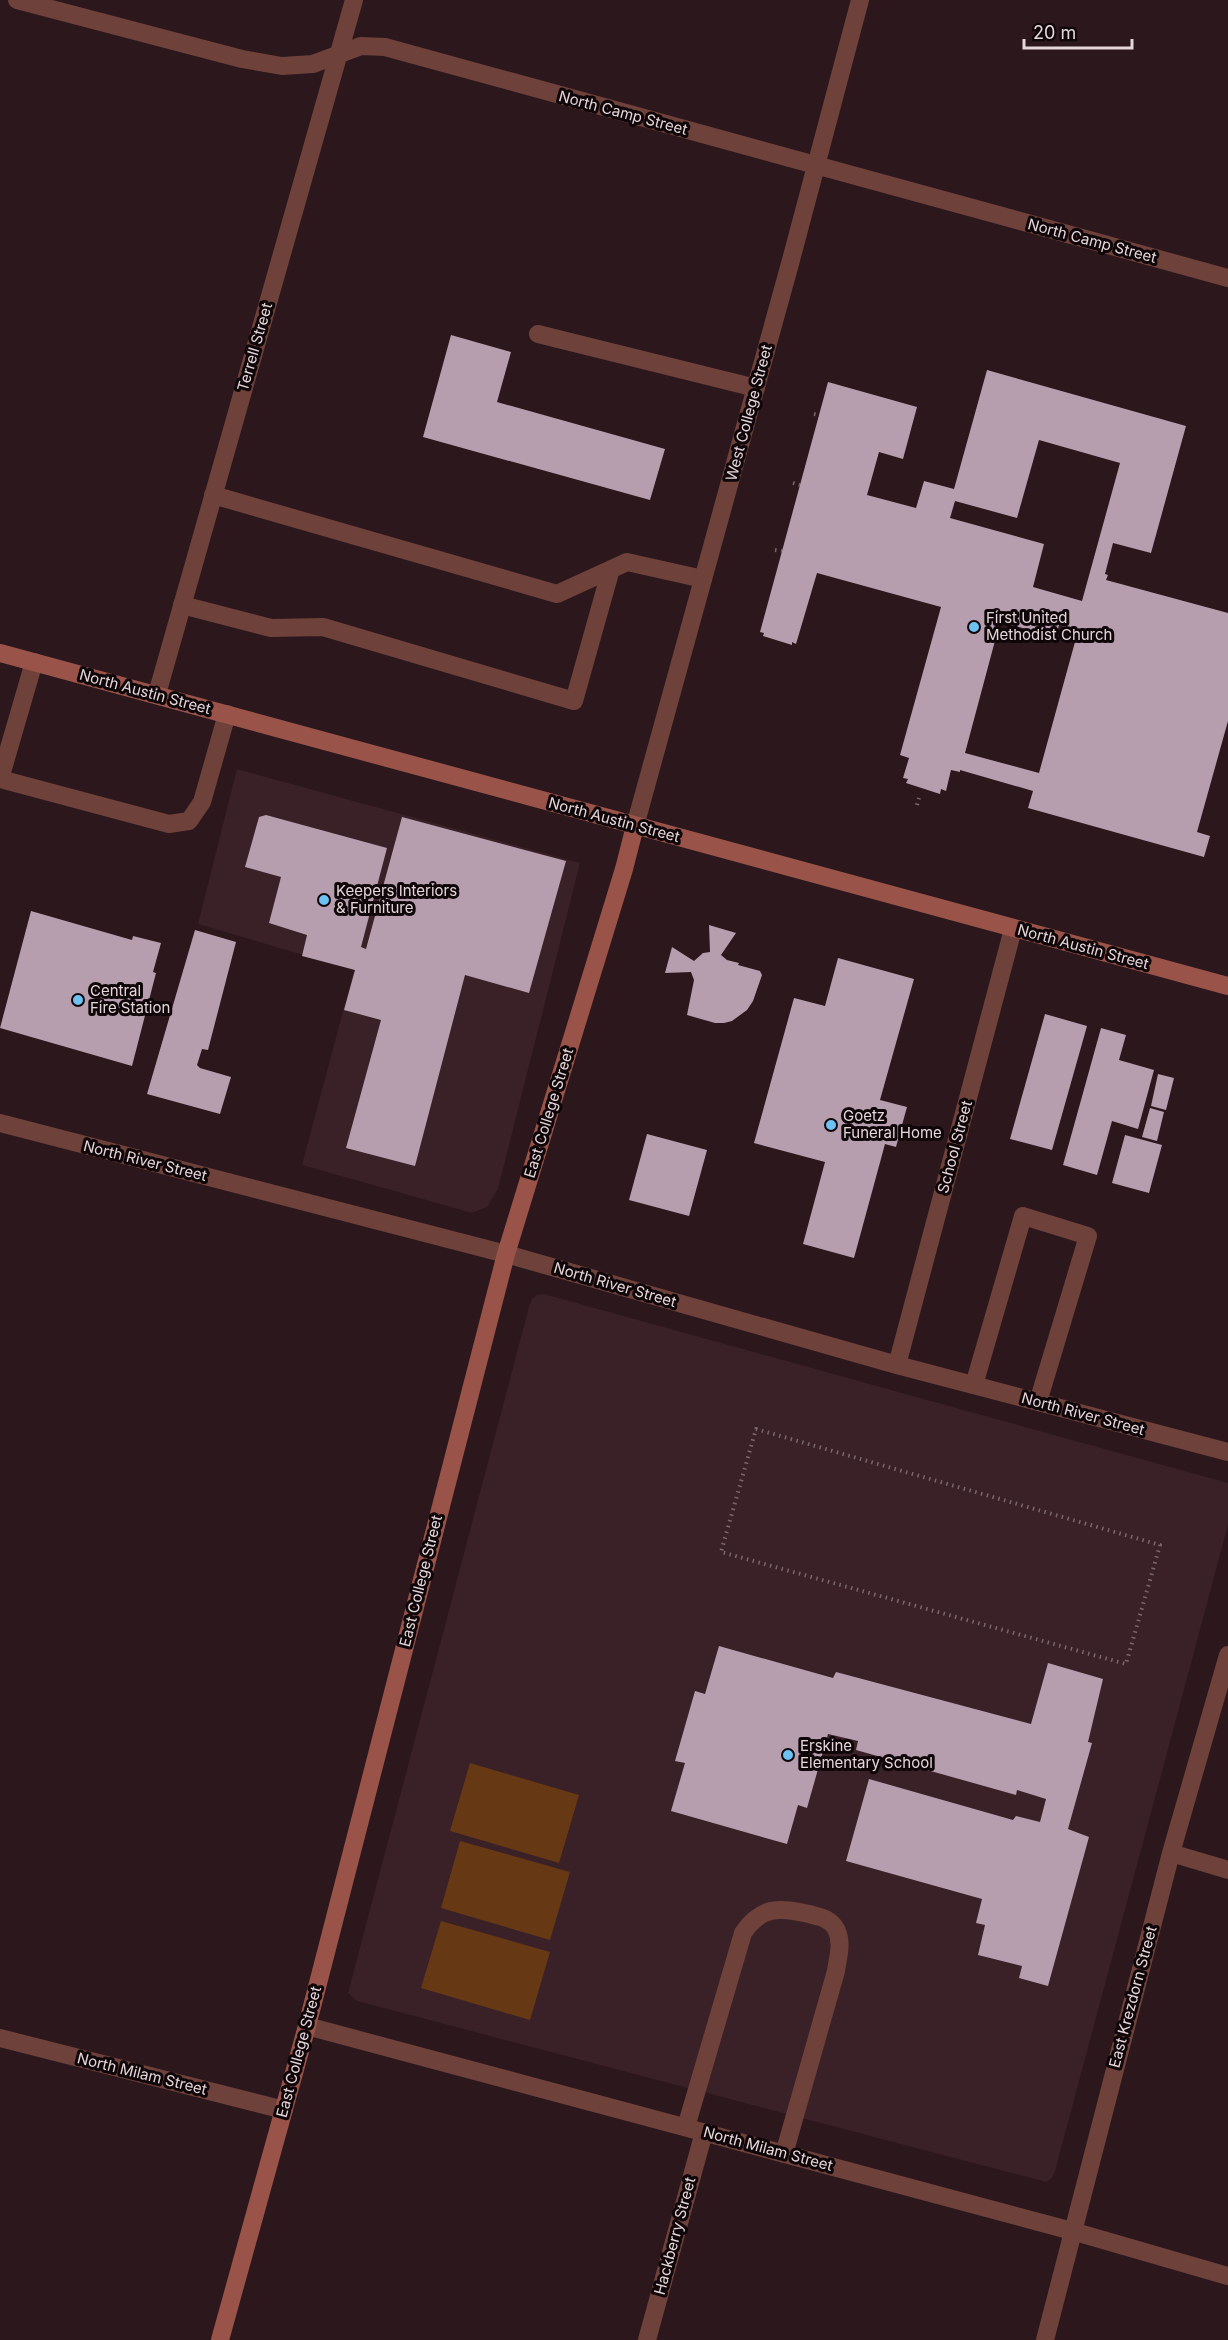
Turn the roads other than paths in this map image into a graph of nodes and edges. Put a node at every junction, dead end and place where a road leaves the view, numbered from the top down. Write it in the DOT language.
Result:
graph roads {
  1 [pos="17,0"];
  2 [pos="354,0"];
  3 [pos="860,0"];
  4 [pos="339,54"];
  5 [pos="816,166"];
  6 [pos="1228,278"];
  7 [pos="538,334"];
  8 [pos="756,388"];
  9 [pos="213,495"];
  10 [pos="611,569"];
  11 [pos="703,579"];
  12 [pos="182,605"];
  13 [pos="0,653"];
  14 [pos="34,662"];
  15 [pos="157,694"];
  16 [pos="227,714"];
  17 [pos="0,779"];
  18 [pos="635,826"];
  19 [pos="1013,929"];
  20 [pos="1228,985"];
  21 [pos="0,1123"];
  22 [pos="506,1254"];
  23 [pos="897,1365"];
  24 [pos="974,1385"];
  25 [pos="1038,1402"];
  26 [pos="1228,1452"];
  27 [pos="1228,1655"];
  28 [pos="1171,1853"];
  29 [pos="1228,1870"];
  30 [pos="307,2026"];
  31 [pos="0,2038"];
  32 [pos="284,2110"];
  33 [pos="686,2127"];
  34 [pos="704,2132"];
  35 [pos="784,2154"];
  36 [pos="1072,2231"];
  37 [pos="1228,2276"];
  38 [pos="220,2340"];
  39 [pos="646,2340"];
  40 [pos="1045,2340"];
  1 -- 4 [label="street, North Camp Street"];
  2 -- 4 [label="street, Terrell Street"];
  3 -- 5 [label="street, West College Street"];
  4 -- 5 [label="street, North Camp Street"];
  4 -- 9 [label="street, Terrell Street"];
  5 -- 6 [label="street, North Camp Street"];
  5 -- 8 [label="street, West College Street"];
  7 -- 8 [label="street"];
  8 -- 11 [label="street, West College Street"];
  9 -- 10 [label="street"];
  9 -- 12 [label="street, Terrell Street"];
  10 -- 11 [label="street"];
  10 -- 12 [label="street"];
  11 -- 18 [label="street, West College Street"];
  12 -- 15 [label="street, Terrell Street"];
  13 -- 14 [label="street, North Austin Street"];
  14 -- 15 [label="street, North Austin Street"];
  14 -- 17 [label="street"];
  15 -- 16 [label="street, North Austin Street"];
  16 -- 17 [label="street"];
  16 -- 18 [label="street, North Austin Street"];
  18 -- 19 [label="street, North Austin Street"];
  18 -- 22 [label="street, East College Street"];
  19 -- 20 [label="street, North Austin Street"];
  19 -- 23 [label="street, School Street"];
  21 -- 22 [label="street, North River Street"];
  22 -- 23 [label="street, North River Street"];
  22 -- 30 [label="street, East College Street"];
  23 -- 24 [label="street, North River Street"];
  24 -- 25 [label="street, North River Street"];
  24 -- 25 [label="street"];
  25 -- 26 [label="street, North River Street"];
  27 -- 28 [label="street, East Krezdorn Street"];
  28 -- 29 [label="street"];
  28 -- 36 [label="street, East Krezdorn Street"];
  30 -- 32 [label="street, East College Street"];
  30 -- 33 [label="street, North Milam Street"];
  31 -- 32 [label="street, North Milam Street"];
  32 -- 38 [label="street, East College Street"];
  33 -- 34 [label="street, North Milam Street"];
  33 -- 35 [label="street"];
  34 -- 35 [label="street, North Milam Street"];
  34 -- 39 [label="street, Hackberry Street"];
  35 -- 36 [label="street, North Milam Street"];
  36 -- 37 [label="street, North Milam Street"];
  36 -- 40 [label="street, East Krezdorn Street"];
}
